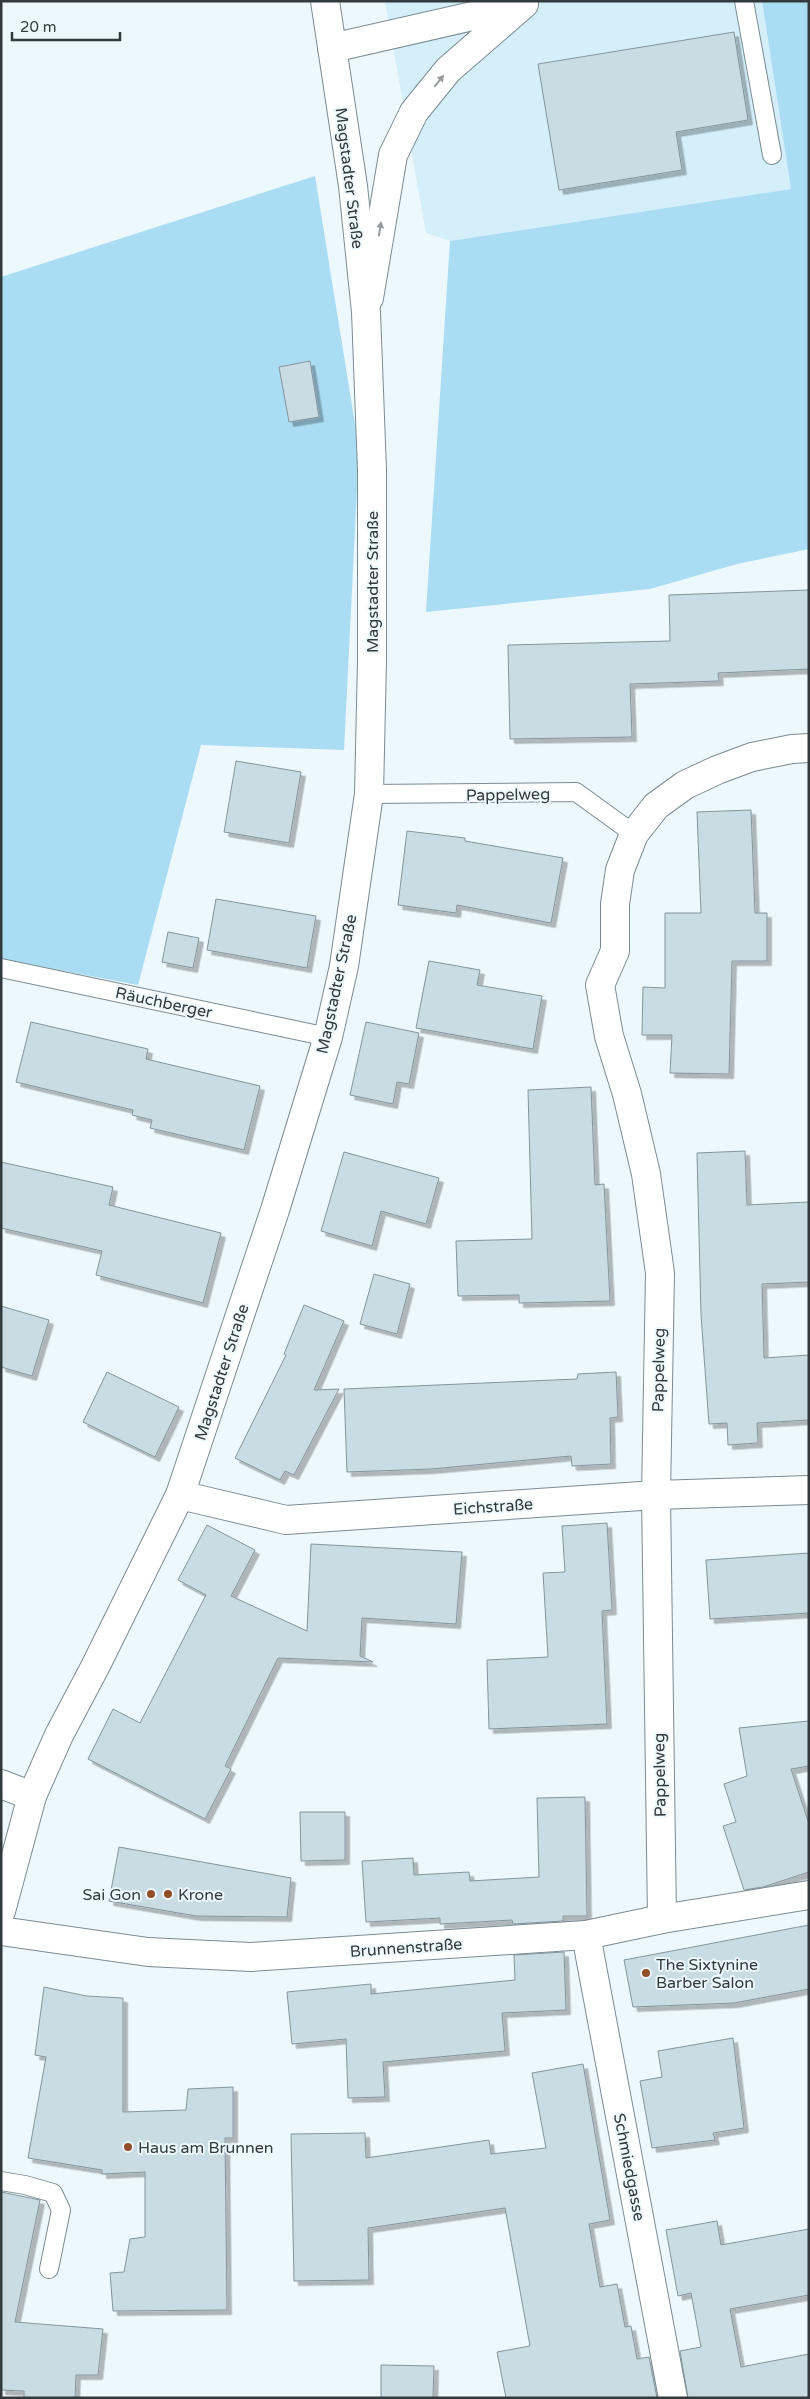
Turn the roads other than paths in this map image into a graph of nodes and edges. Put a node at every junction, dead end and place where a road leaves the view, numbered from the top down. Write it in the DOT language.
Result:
graph roads {
  1 [pos="325,1"];
  2 [pos="744,1"];
  3 [pos="531,3"];
  4 [pos="332,48"];
  5 [pos="772,155"];
  6 [pos="366,312"];
  7 [pos="809,748"];
  8 [pos="369,794"];
  9 [pos="634,834"];
  10 [pos="1,968"];
  11 [pos="328,1037"];
  12 [pos="809,1490"];
  13 [pos="180,1495"];
  14 [pos="656,1495"];
  15 [pos="1,1784"];
  16 [pos="32,1796"];
  17 [pos="809,1895"];
  18 [pos="1,1911"];
  19 [pos="662,1919"];
  20 [pos="1,1931"];
  21 [pos="586,1935"];
  22 [pos="1,2180"];
  23 [pos="49,2269"];
  24 [pos="673,2398"];
  1 -- 4 [label="street, Magstadter Straße"];
  2 -- 5 [label="lane"];
  3 -- 4 [label="street"];
  6 -- 3 [label="street, one-way"];
  4 -- 6 [label="street, Magstadter Straße"];
  6 -- 8 [label="street, Magstadter Straße"];
  7 -- 9 [label="street, Pappelweg"];
  8 -- 9 [label="lane, Pappelweg"];
  8 -- 11 [label="street, Magstadter Straße"];
  9 -- 14 [label="street, Pappelweg"];
  10 -- 11 [label="lane, Räuchberger"];
  11 -- 13 [label="street, Magstadter Straße"];
  12 -- 14 [label="street, Eichstraße"];
  13 -- 14 [label="street, Eichstraße"];
  13 -- 16 [label="street, Magstadter Straße"];
  14 -- 19 [label="street, Pappelweg"];
  15 -- 16 [label="street"];
  16 -- 18 [label="street, Magstadter Straße"];
  17 -- 19 [label="street, Brunnenstraße"];
  19 -- 21 [label="street, Brunnenstraße"];
  20 -- 21 [label="street, Brunnenstraße"];
  21 -- 24 [label="street, Schmiedgasse"];
  22 -- 23 [label="lane"];
}
